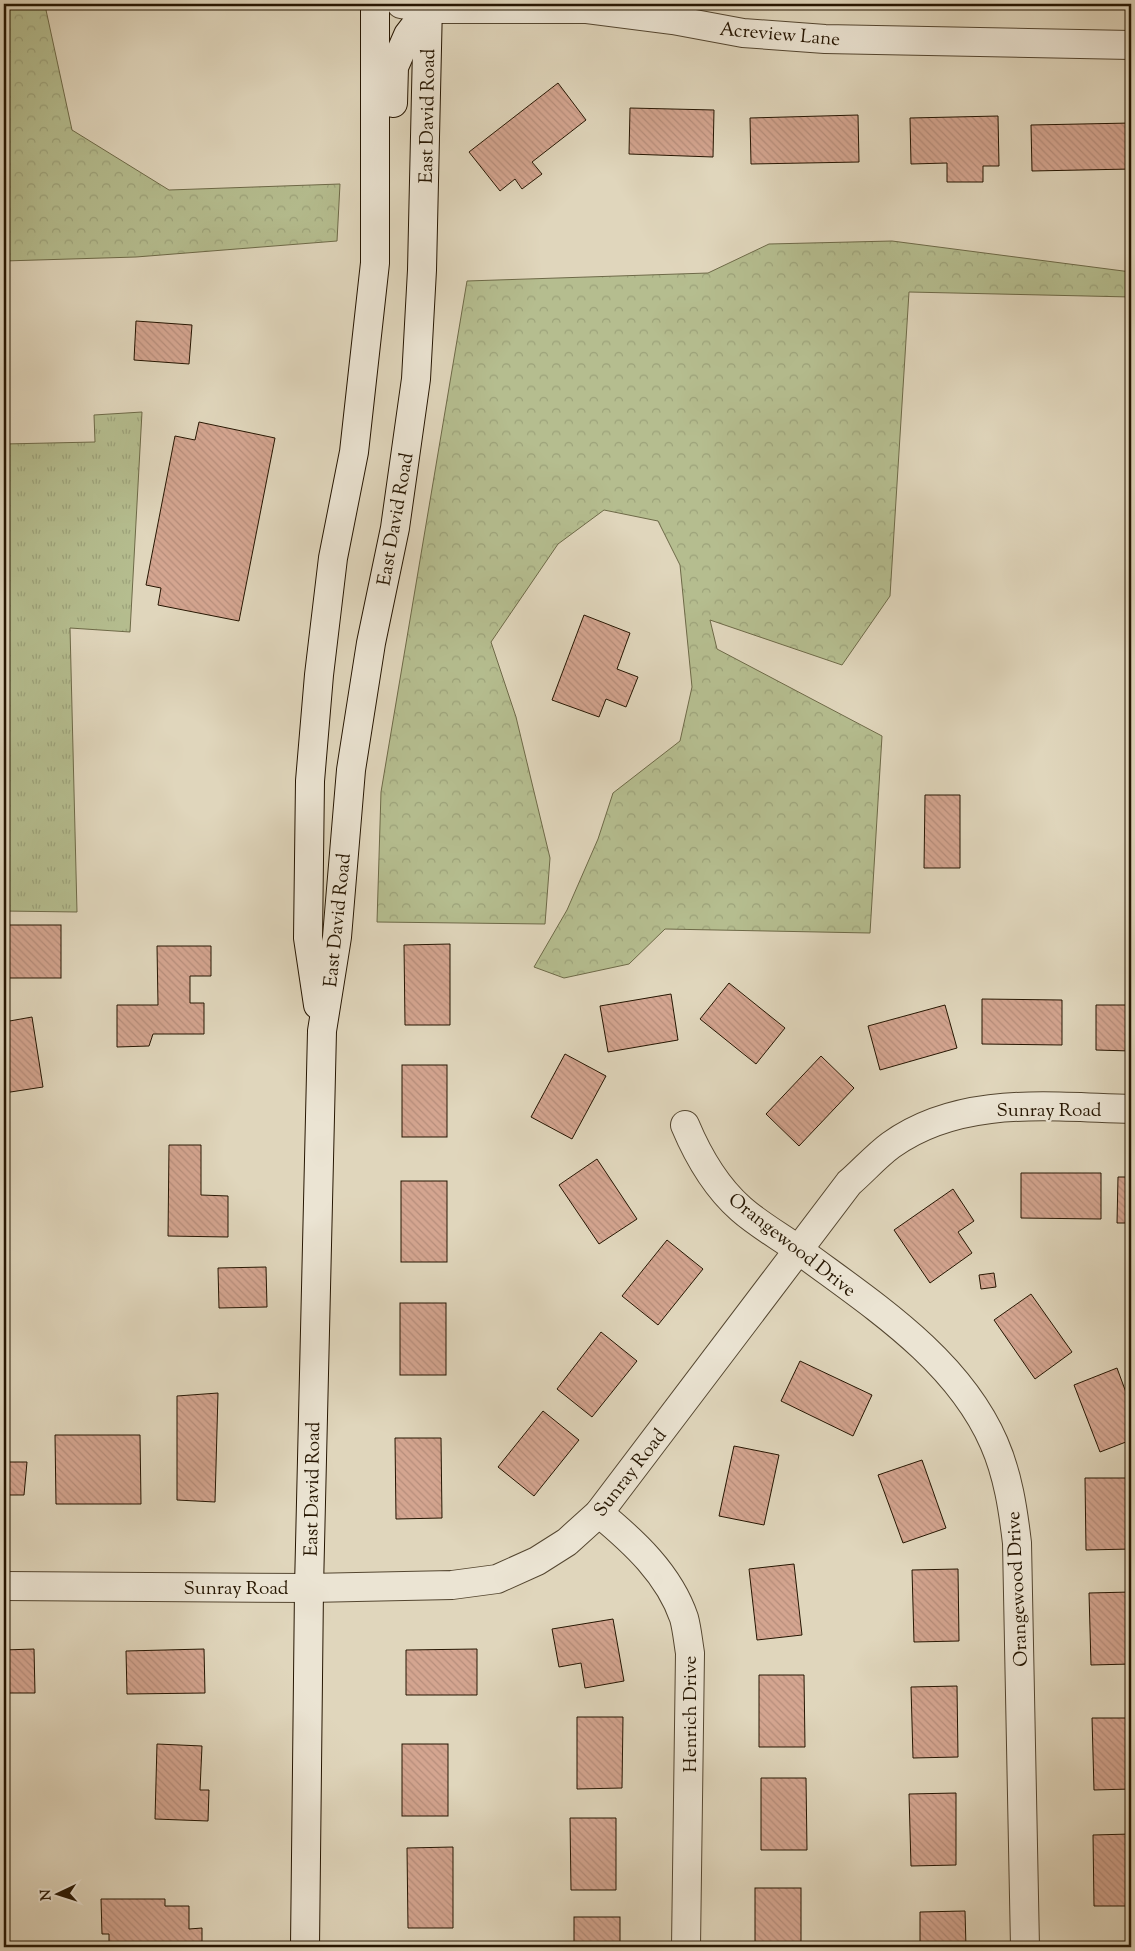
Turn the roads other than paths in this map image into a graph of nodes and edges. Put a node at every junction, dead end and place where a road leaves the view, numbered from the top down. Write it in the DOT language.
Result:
graph roads {
  1 [pos="375,4"];
  2 [pos="402,4"];
  3 [pos="428,6"];
  4 [pos="1131,45"];
  5 [pos="375,217"];
  6 [pos="322,1031"];
  7 [pos="1131,1109"];
  8 [pos="685,1125"];
  9 [pos="799,1250"];
  10 [pos="599,1513"];
  11 [pos="4,1586"];
  12 [pos="309,1588"];
  13 [pos="305,1947"];
  14 [pos="686,1947"];
  15 [pos="1025,1947"];
  1 -- 5 [label="street, East David Road"];
  2 -- 3 [label="street, Acreview Lane"];
  3 -- 4 [label="street, Acreview Lane"];
  3 -- 5 [label="street"];
  3 -- 6 [label="street, East David Road"];
  5 -- 6 [label="street, East David Road"];
  6 -- 12 [label="street, East David Road"];
  7 -- 9 [label="street, Sunray Road"];
  8 -- 9 [label="street, Orangewood Drive"];
  9 -- 10 [label="street, Sunray Road"];
  9 -- 15 [label="street, Orangewood Drive"];
  10 -- 12 [label="street, Sunray Road"];
  10 -- 14 [label="street, Henrich Drive"];
  11 -- 12 [label="street, Sunray Road"];
  12 -- 13 [label="street, East David Road"];
}
